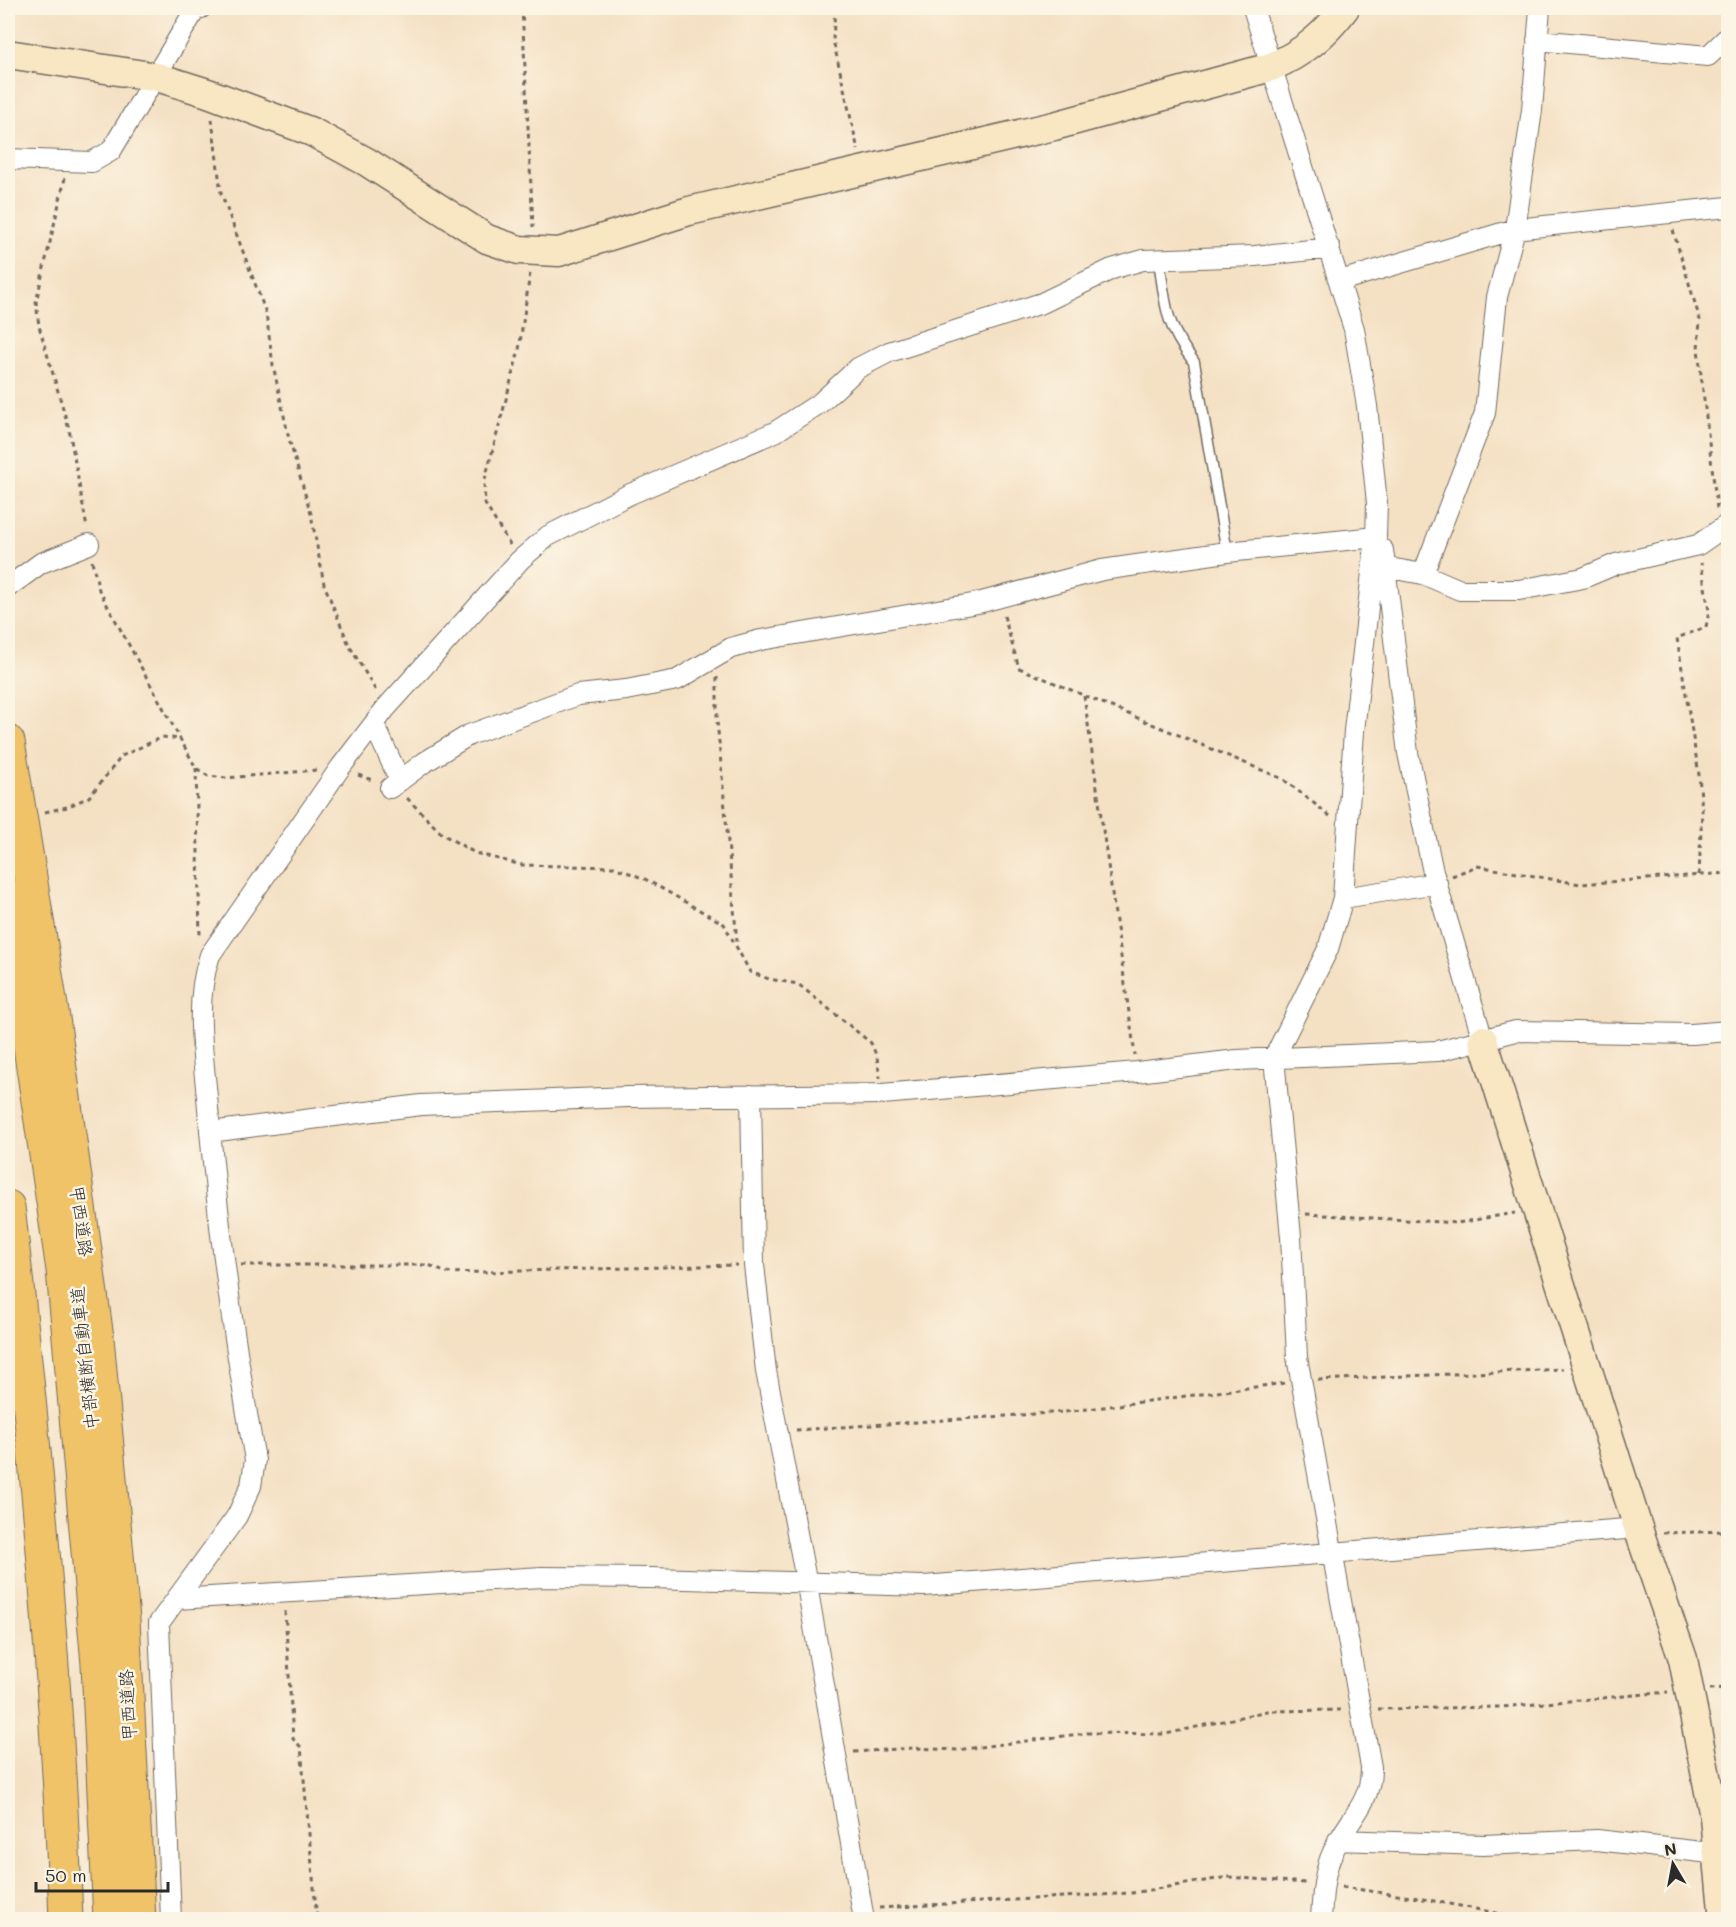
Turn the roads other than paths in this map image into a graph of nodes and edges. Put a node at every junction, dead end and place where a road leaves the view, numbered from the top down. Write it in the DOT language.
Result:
graph roads {
  1 [pos="197,8"];
  2 [pos="1252,8"];
  3 [pos="1345,8"];
  4 [pos="1539,8"];
  5 [pos="1728,37"];
  6 [pos="1537,40"];
  7 [pos="8,54"];
  8 [pos="1271,67"];
  9 [pos="157,77"];
  10 [pos="8,159"];
  11 [pos="1728,207"];
  12 [pos="1515,229"];
  13 [pos="1330,248"];
  14 [pos="1159,260"];
  15 [pos="1340,281"];
  16 [pos="1377,503"];
  17 [pos="1726,525"];
  18 [pos="1376,537"];
  19 [pos="89,544"];
  20 [pos="1227,552"];
  21 [pos="1379,567"];
  22 [pos="1423,574"];
  23 [pos="8,587"];
  24 [pos="374,724"];
  25 [pos="8,742"];
  26 [pos="15,809"];
  27 [pos="1437,883"];
  28 [pos="8,898"];
  29 [pos="1343,898"];
  30 [pos="1728,1031"];
  31 [pos="1484,1040"];
  32 [pos="1274,1058"];
  33 [pos="751,1095"];
  34 [pos="210,1132"];
  35 [pos="8,1207"];
  36 [pos="1639,1531"];
  37 [pos="1331,1553"];
  38 [pos="807,1585"];
  39 [pos="177,1599"];
  40 [pos="1338,1840"];
  41 [pos="1724,1856"];
  42 [pos="863,1914"];
  43 [pos="66,1920"];
  44 [pos="110,1920"];
  45 [pos="124,1920"];
  46 [pos="139,1920"];
  47 [pos="171,1920"];
  48 [pos="1321,1920"];
  49 [pos="1724,1920"];
  1 -- 9 [label="street"];
  2 -- 8 [label="street"];
  3 -- 8 [label="street"];
  4 -- 6 [label="street"];
  5 -- 6 [label="street"];
  6 -- 12 [label="street"];
  7 -- 9 [label="street"];
  8 -- 9 [label="street"];
  8 -- 13 [label="street"];
  9 -- 10 [label="street"];
  11 -- 12 [label="street"];
  12 -- 15 [label="street"];
  12 -- 22 [label="street"];
  13 -- 14 [label="street"];
  13 -- 15 [label="street"];
  14 -- 20 [label="lane"];
  14 -- 24 [label="street"];
  15 -- 16 [label="street"];
  16 -- 18 [label="street"];
  16 -- 21 [label="street"];
  17 -- 22 [label="street"];
  18 -- 20 [label="street"];
  18 -- 21 [label="street"];
  19 -- 23 [label="street"];
  20 -- 24 [label="street"];
  21 -- 22 [label="street"];
  21 -- 27 [label="street"];
  21 -- 29 [label="street"];
  24 -- 34 [label="street"];
  25 -- 26 [label="highway, 甲西道路"];
  26 -- 45 [label="highway, 中部横断自動車道"];
  26 -- 46 [label="highway, 甲西道路"];
  27 -- 29 [label="street"];
  27 -- 31 [label="street"];
  28 -- 44 [label="highway, 中部横断自動車道"];
  29 -- 32 [label="street"];
  30 -- 31 [label="street"];
  31 -- 32 [label="street"];
  31 -- 36 [label="street"];
  32 -- 33 [label="street"];
  32 -- 37 [label="street"];
  33 -- 34 [label="street"];
  33 -- 38 [label="street"];
  34 -- 39 [label="street"];
  35 -- 43 [label="highway"];
  36 -- 37 [label="street"];
  36 -- 41 [label="street"];
  37 -- 38 [label="street"];
  37 -- 40 [label="street"];
  38 -- 39 [label="street"];
  38 -- 42 [label="street"];
  39 -- 47 [label="street"];
  40 -- 41 [label="street"];
  40 -- 48 [label="street"];
  41 -- 49 [label="street"];
}
